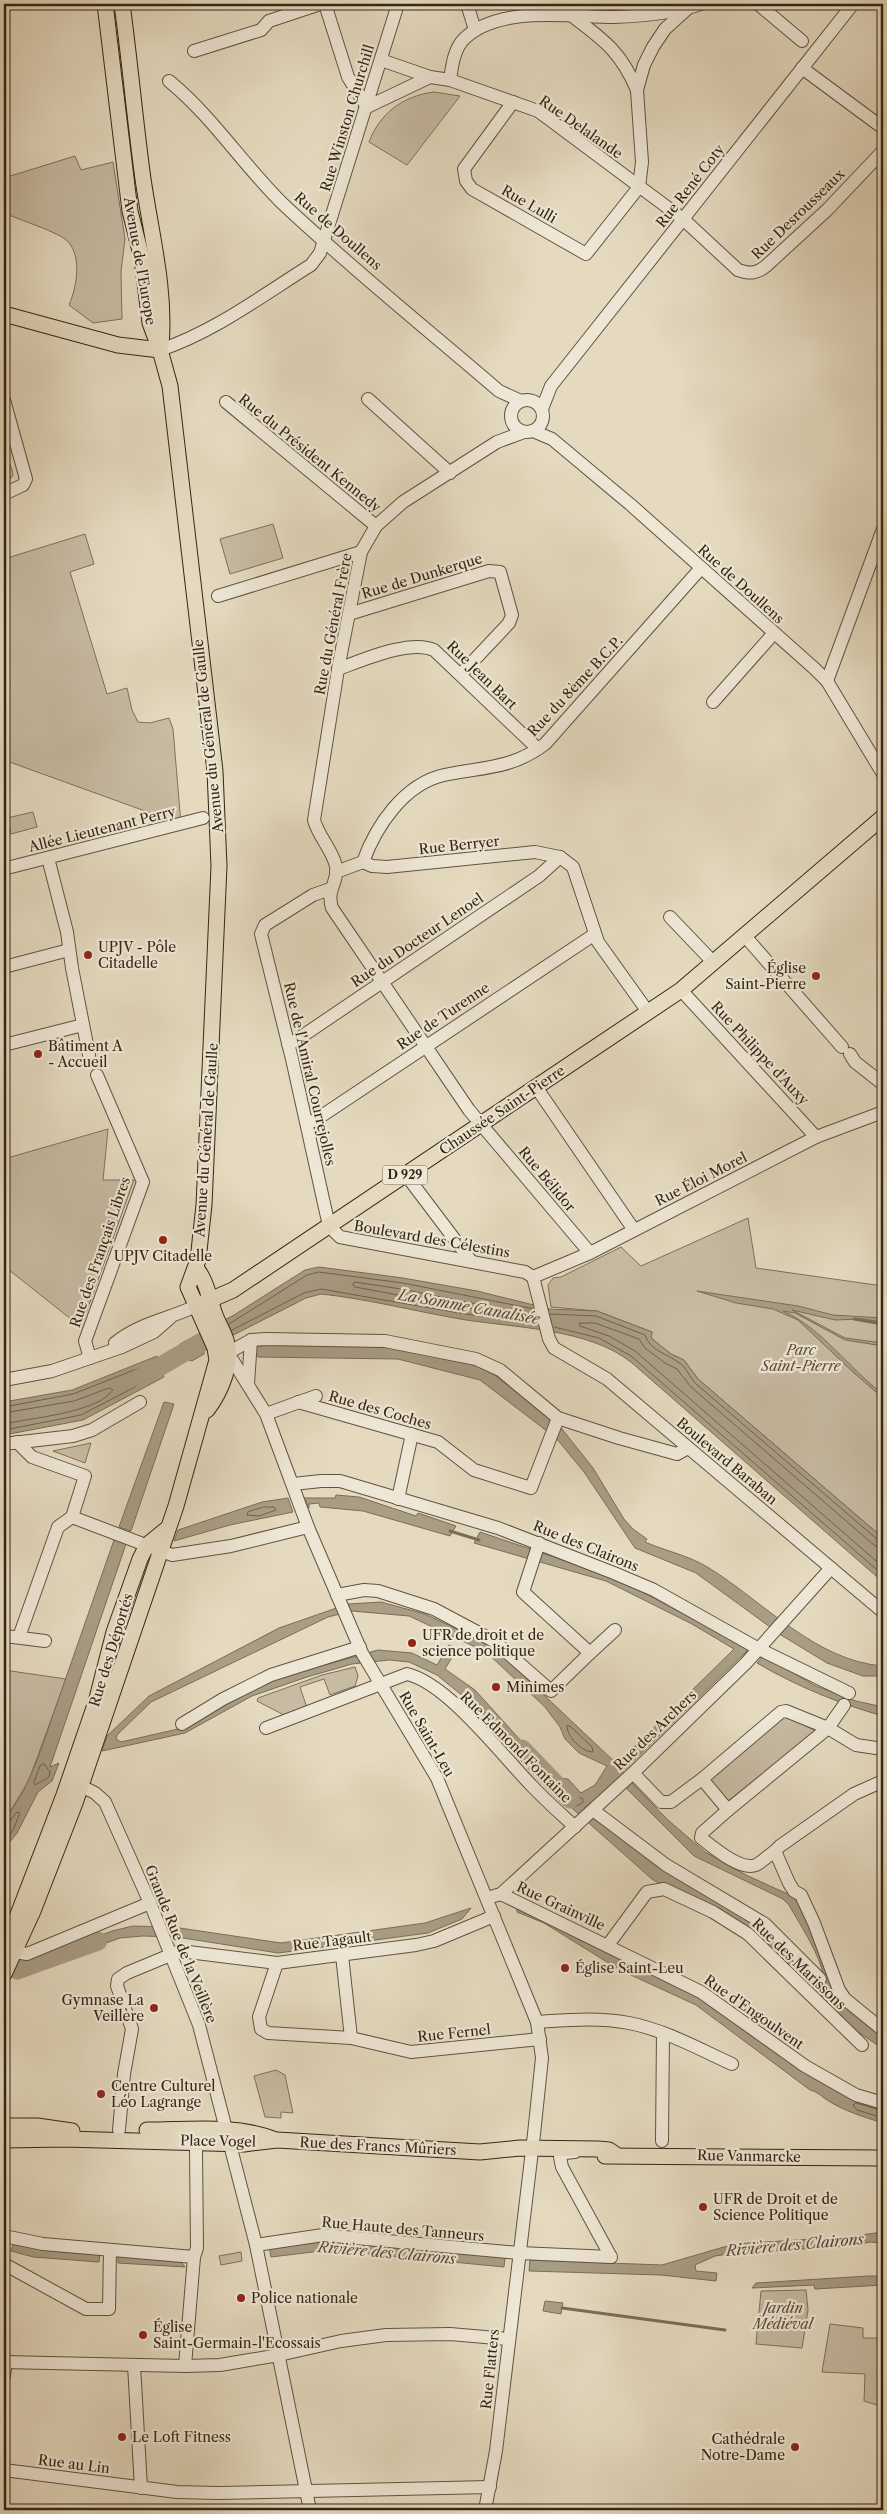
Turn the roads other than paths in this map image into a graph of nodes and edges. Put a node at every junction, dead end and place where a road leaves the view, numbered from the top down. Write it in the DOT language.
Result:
graph roads {
  1 [pos="105,4"];
  2 [pos="122,4"];
  3 [pos="320,4"];
  4 [pos="325,4"];
  5 [pos="398,4"];
  6 [pos="467,4"];
  7 [pos="701,4"];
  8 [pos="758,4"];
  9 [pos="853,4"];
  10 [pos="687,9"];
  11 [pos="572,16"];
  12 [pos="475,30"];
  13 [pos="802,42"];
  14 [pos="194,50"];
  15 [pos="381,60"];
  16 [pos="802,68"];
  17 [pos="430,78"];
  18 [pos="450,80"];
  19 [pos="169,81"];
  20 [pos="638,90"];
  21 [pos="513,102"];
  22 [pos="367,107"];
  23 [pos="882,127"];
  24 [pos="883,151"];
  25 [pos="639,187"];
  26 [pos="683,219"];
  27 [pos="324,241"];
  28 [pos="4,314"];
  29 [pos="153,349"];
  30 [pos="551,386"];
  31 [pos="499,391"];
  32 [pos="368,398"];
  33 [pos="4,400"];
  34 [pos="525,400"];
  35 [pos="226,402"];
  36 [pos="542,409"];
  37 [pos="511,417"];
  38 [pos="533,429"];
  39 [pos="498,442"];
  40 [pos="450,473"];
  41 [pos="4,494"];
  42 [pos="376,526"];
  43 [pos="883,529"];
  44 [pos="361,552"];
  45 [pos="701,568"];
  46 [pos="218,596"];
  47 [pos="349,614"];
  48 [pos="774,634"];
  49 [pos="338,669"];
  50 [pos="461,674"];
  51 [pos="827,681"];
  52 [pos="713,702"];
  53 [pos="538,749"];
  54 [pos="883,774"];
  55 [pos="883,817"];
  56 [pos="203,818"];
  57 [pos="560,857"];
  58 [pos="48,858"];
  59 [pos="362,862"];
  60 [pos="7,868"];
  61 [pos="336,872"];
  62 [pos="330,889"];
  63 [pos="670,917"];
  64 [pos="596,934"];
  65 [pos="744,935"];
  66 [pos="69,950"];
  67 [pos="713,962"];
  68 [pos="4,967"];
  69 [pos="382,982"];
  70 [pos="681,990"];
  71 [pos="648,1012"];
  72 [pos="83,1025"];
  73 [pos="288,1044"];
  74 [pos="4,1045"];
  75 [pos="425,1047"];
  76 [pos="89,1055"];
  77 [pos="97,1075"];
  78 [pos="883,1084"];
  79 [pos="536,1087"];
  80 [pos="883,1112"];
  81 [pos="307,1122"];
  82 [pos="480,1125"];
  83 [pos="816,1137"];
  84 [pos="406,1175"];
  85 [pos="329,1226"];
  86 [pos="634,1230"];
  87 [pos="590,1253"];
  88 [pos="471,1261"];
  89 [pos="533,1277"];
  90 [pos="203,1303"];
  91 [pos="251,1340"];
  92 [pos="223,1347"];
  93 [pos="90,1358"];
  94 [pos="4,1380"];
  95 [pos="248,1384"];
  96 [pos="316,1396"];
  97 [pos="140,1402"];
  98 [pos="298,1402"];
  99 [pos="266,1414"];
  100 [pos="558,1418"];
  101 [pos="412,1434"];
  102 [pos="17,1442"];
  103 [pos="4,1444"];
  104 [pos="688,1448"];
  105 [pos="295,1490"];
  106 [pos="398,1499"];
  107 [pos="72,1517"];
  108 [pos="308,1527"];
  109 [pos="153,1548"];
  110 [pos="537,1552"];
  111 [pos="831,1568"];
  112 [pos="341,1605"];
  113 [pos="883,1612"];
  114 [pos="615,1630"];
  115 [pos="6,1636"];
  116 [pos="19,1637"];
  117 [pos="45,1641"];
  118 [pos="761,1647"];
  119 [pos="590,1653"];
  120 [pos="363,1654"];
  121 [pos="381,1686"];
  122 [pos="182,1724"];
  123 [pos="266,1728"];
  124 [pos="828,1728"];
  125 [pos="883,1749"];
  126 [pos="627,1778"];
  127 [pos="702,1779"];
  128 [pos="883,1781"];
  129 [pos="75,1783"];
  130 [pos="728,1810"];
  131 [pos="586,1817"];
  132 [pos="775,1851"];
  133 [pos="502,1894"];
  134 [pos="487,1898"];
  135 [pos="150,1903"];
  136 [pos="494,1916"];
  137 [pos="608,1944"];
  138 [pos="168,1949"];
  139 [pos="9,1952"];
  140 [pos="342,1955"];
  141 [pos="277,1963"];
  142 [pos="4,1974"];
  143 [pos="800,1986"];
  144 [pos="537,2022"];
  145 [pos="883,2030"];
  146 [pos="663,2034"];
  147 [pos="352,2038"];
  148 [pos="540,2039"];
  149 [pos="862,2045"];
  150 [pos="732,2064"];
  151 [pos="883,2103"];
  152 [pos="4,2126"];
  153 [pos="119,2130"];
  154 [pos="228,2137"];
  155 [pos="4,2140"];
  156 [pos="277,2140"];
  157 [pos="662,2141"];
  158 [pos="199,2142"];
  159 [pos="598,2149"];
  160 [pos="532,2153"];
  161 [pos="615,2154"];
  162 [pos="560,2158"];
  163 [pos="883,2158"];
  164 [pos="4,2238"];
  165 [pos="256,2245"];
  166 [pos="110,2250"];
  167 [pos="519,2253"];
  168 [pos="194,2257"];
  169 [pos="4,2264"];
  170 [pos="508,2339"];
  171 [pos="279,2355"];
  172 [pos="5,2362"];
  173 [pos="134,2365"];
  174 [pos="185,2366"];
  175 [pos="4,2376"];
  176 [pos="4,2470"];
  177 [pos="490,2487"];
  178 [pos="141,2488"];
  179 [pos="307,2491"];
  180 [pos="310,2510"];
  181 [pos="485,2510"];
  1 -- 29 [label="main road, Avenue de l'Europe"];
  2 -- 29 [label="main road, Avenue de l'Europe"];
  3 -- 14 [label="street"];
  4 -- 22 [label="street"];
  5 -- 15 [label="street, Rue Winston Churchill"];
  6 -- 12 [label="street"];
  7 -- 10 [label="street"];
  8 -- 13 [label="street"];
  9 -- 16 [label="street, Rue René Coty"];
  10 -- 11 [label="street"];
  10 -- 20 [label="street"];
  11 -- 12 [label="street"];
  11 -- 20 [label="street"];
  12 -- 18 [label="street"];
  15 -- 17 [label="street, Rue Delalande"];
  15 -- 22 [label="street, Rue Winston Churchill"];
  16 -- 23 [label="street"];
  16 -- 26 [label="street, Rue René Coty"];
  17 -- 18 [label="street, Rue Delalande"];
  17 -- 22 [label="street"];
  18 -- 21 [label="street, Rue Delalande"];
  19 -- 27 [label="street, Rue de Doullens"];
  20 -- 25 [label="street"];
  21 -- 25 [label="street, Rue Delalande"];
  21 -- 25 [label="street, Rue Lulli"];
  22 -- 27 [label="street, Rue Winston Churchill"];
  24 -- 26 [label="street, Rue Desrousseaux"];
  25 -- 26 [label="street, Rue Delalande"];
  26 -- 30 [label="street, Rue René Coty"];
  27 -- 29 [label="street, Rue Winston Churchill"];
  27 -- 31 [label="street, Rue de Doullens"];
  28 -- 29 [label="main road"];
  29 -- 90 [label="main road, Avenue du Général de Gaulle"];
  30 -- 34 [label="street, Rue René Coty"];
  30 -- 36 [label="street, Rue René Coty"];
  31 -- 34 [label="street, Rue de Doullens"];
  31 -- 37 [label="street, Rue de Doullens"];
  32 -- 40 [label="street"];
  33 -- 41 [label="street"];
  34 -- 36 [label="street"];
  34 -- 37 [label="street"];
  35 -- 42 [label="street, Rue du Président Kennedy"];
  36 -- 38 [label="street"];
  37 -- 38 [label="street"];
  37 -- 39 [label="street, Rue du Général Frère"];
  38 -- 39 [label="street, Rue du Général Frère"];
  38 -- 45 [label="street, Rue de Doullens"];
  39 -- 40 [label="street, Rue du Général Frère"];
  40 -- 42 [label="street, Rue du Général Frère"];
  42 -- 44 [label="street, Rue du Général Frère"];
  43 -- 51 [label="street"];
  44 -- 46 [label="street"];
  44 -- 47 [label="street, Rue du Général Frère"];
  45 -- 48 [label="street, Rue de Doullens"];
  45 -- 53 [label="street, Rue du 8ème B.C.P."];
  47 -- 49 [label="street, Rue du Général Frère"];
  47 -- 50 [label="street, Rue de Dunkerque"];
  48 -- 51 [label="street, Rue de Doullens"];
  48 -- 52 [label="street"];
  49 -- 50 [label="street, Rue Jean Bart"];
  49 -- 61 [label="street, Rue du Général Frère"];
  50 -- 53 [label="street, Rue Jean Bart"];
  51 -- 54 [label="street, Rue de Doullens"];
  53 -- 59 [label="street, Rue du 8ème B.C.P."];
  55 -- 65 [label="main road, Chaussée Saint-Pierre / D 929"];
  56 -- 58 [label="street, Allée Lieutenant Perry"];
  57 -- 59 [label="street, Rue Berryer"];
  57 -- 64 [label="street"];
  57 -- 69 [label="street, Rue du Docteur Lenoel"];
  58 -- 60 [label="street, Allée Lieutenant Perry"];
  58 -- 66 [label="street"];
  59 -- 61 [label="street"];
  61 -- 62 [label="street"];
  62 -- 69 [label="street, Rue Bélidor"];
  62 -- 73 [label="street, Rue de l'Amiral Courrejolles"];
  63 -- 67 [label="street"];
  64 -- 71 [label="street"];
  64 -- 75 [label="street, Rue de Turenne"];
  65 -- 67 [label="main road, Chaussée Saint-Pierre / D 929"];
  65 -- 78 [label="street"];
  66 -- 68 [label="street"];
  66 -- 72 [label="street"];
  67 -- 70 [label="main road, Chaussée Saint-Pierre / D 929"];
  69 -- 73 [label="street, Rue du Docteur Lenoel"];
  69 -- 75 [label="street, Rue Bélidor"];
  70 -- 71 [label="main road, Chaussée Saint-Pierre / D 929"];
  70 -- 83 [label="street, Rue Philippe d'Auxy"];
  71 -- 79 [label="main road, Chaussée Saint-Pierre / D 929"];
  72 -- 74 [label="street"];
  72 -- 76 [label="street"];
  73 -- 81 [label="street, Rue de l'Amiral Courrejolles"];
  75 -- 81 [label="street, Rue de Turenne"];
  75 -- 82 [label="street, Rue Bélidor"];
  77 -- 93 [label="street, Rue des Français Libres"];
  79 -- 82 [label="main road, Chaussée Saint-Pierre / D 929"];
  79 -- 86 [label="street"];
  80 -- 83 [label="street, Rue Éloi Morel"];
  81 -- 85 [label="street, Rue de l'Amiral Courrejolles"];
  82 -- 84 [label="main road, Chaussée Saint-Pierre / D 929"];
  82 -- 87 [label="street, Rue Bélidor"];
  83 -- 86 [label="street, Rue Éloi Morel"];
  84 -- 85 [label="main road, Chaussée Saint-Pierre / D 929"];
  84 -- 88 [label="street"];
  85 -- 88 [label="street, Boulevard des Célestins"];
  85 -- 90 [label="main road, Chaussée Saint-Pierre / D 929"];
  86 -- 87 [label="street, Rue Éloi Morel"];
  87 -- 89 [label="street, Rue Éloi Morel"];
  88 -- 89 [label="street, Boulevard des Célestins"];
  89 -- 104 [label="street, Boulevard Baraban"];
  90 -- 92 [label="main road"];
  90 -- 93 [label="street, D 929"];
  91 -- 92 [label="street"];
  91 -- 95 [label="street"];
  91 -- 100 [label="street"];
  92 -- 95 [label="street, Rue Saint-Leu"];
  92 -- 109 [label="main road, Rue des Déportés"];
  93 -- 94 [label="street"];
  95 -- 99 [label="street, Rue Saint-Leu"];
  96 -- 98 [label="street, Rue des Coches"];
  97 -- 102 [label="street"];
  98 -- 99 [label="street, Rue des Coches"];
  98 -- 101 [label="street, Rue des Coches"];
  99 -- 105 [label="street, Rue Saint-Leu"];
  100 -- 101 [label="street, Rue des Coches"];
  100 -- 104 [label="street"];
  101 -- 106 [label="street"];
  102 -- 103 [label="street"];
  102 -- 107 [label="street"];
  104 -- 111 [label="street, Boulevard Baraban"];
  105 -- 106 [label="street, Rue des Clairons"];
  105 -- 108 [label="street, Rue Saint-Leu"];
  106 -- 110 [label="street, Rue des Clairons"];
  107 -- 109 [label="street"];
  107 -- 116 [label="street"];
  108 -- 109 [label="street"];
  108 -- 112 [label="street, Rue Saint-Leu"];
  109 -- 129 [label="main road, Rue des Déportés"];
  109 -- 129 [label="main road, Rue des Déportés"];
  110 -- 118 [label="street, Rue des Clairons"];
  110 -- 119 [label="street"];
  111 -- 113 [label="street, Boulevard Baraban"];
  111 -- 118 [label="street, Rue des Archers"];
  112 -- 119 [label="street"];
  112 -- 120 [label="street, Rue Saint-Leu"];
  114 -- 119 [label="street"];
  115 -- 116 [label="street"];
  116 -- 117 [label="street"];
  118 -- 124 [label="street, Rue des Clairons"];
  118 -- 126 [label="street, Rue des Archers"];
  120 -- 121 [label="street, Rue Saint-Leu"];
  120 -- 122 [label="street"];
  121 -- 123 [label="street, Rue Edmond Fontaine"];
  121 -- 131 [label="street, Rue Edmond Fontaine"];
  121 -- 134 [label="street, Rue Saint-Leu"];
  124 -- 125 [label="street"];
  124 -- 127 [label="street"];
  124 -- 130 [label="street"];
  126 -- 127 [label="street"];
  126 -- 131 [label="street, Rue des Archers"];
  127 -- 130 [label="street"];
  128 -- 132 [label="street"];
  129 -- 135 [label="street, Grande Rue de la Veillère"];
  129 -- 139 [label="main road"];
  130 -- 132 [label="street"];
  131 -- 133 [label="street, Rue des Archers"];
  131 -- 143 [label="street, Rue Edmond Fontaine"];
  132 -- 145 [label="street"];
  133 -- 134 [label="street, Rue des Archers"];
  133 -- 137 [label="street, Rue Grainville"];
  134 -- 136 [label="street, Rue Saint-Leu"];
  135 -- 138 [label="street, Grande Rue de la Veillère"];
  135 -- 139 [label="street"];
  136 -- 140 [label="street, Rue Tagault"];
  136 -- 144 [label="street, Rue Saint-Leu"];
  137 -- 143 [label="street, Rue des Marissons"];
  137 -- 151 [label="street, Rue d'Engoulvent"];
  138 -- 141 [label="street, Rue Tagault"];
  138 -- 153 [label="street, Rue Tagault"];
  138 -- 154 [label="street, Grande Rue de la Veillère"];
  139 -- 142 [label="main road"];
  140 -- 141 [label="street, Rue Tagault"];
  140 -- 147 [label="street"];
  141 -- 147 [label="street, Rue Fernel"];
  143 -- 149 [label="street, Rue des Marissons"];
  144 -- 146 [label="street"];
  144 -- 148 [label="street, Rue Saint-Leu"];
  146 -- 150 [label="street"];
  146 -- 157 [label="street"];
  147 -- 148 [label="street, Rue Fernel"];
  148 -- 160 [label="street, Rue Saint-Leu"];
  152 -- 153 [label="main road, Place Vogel"];
  153 -- 154 [label="main road, Place Vogel"];
  154 -- 156 [label="main road, Place Vogel"];
  154 -- 158 [label="main road, Place Vogel"];
  154 -- 165 [label="street, Grande Rue de la Veillère"];
  155 -- 158 [label="main road, Place Vogel"];
  156 -- 160 [label="main road, Rue des Francs Mûriers"];
  158 -- 168 [label="street"];
  159 -- 160 [label="main road, Rue Vanmarcke"];
  159 -- 161 [label="main road, Rue Vanmarcke"];
  159 -- 162 [label="street"];
  160 -- 162 [label="main road, Rue Vanmarcke"];
  160 -- 167 [label="street, Rue Saint-Leu"];
  161 -- 162 [label="main road, Rue Vanmarcke"];
  161 -- 163 [label="main road, Rue Vanmarcke"];
  162 -- 167 [label="street, Rue Haute des Tanneurs"];
  164 -- 166 [label="street"];
  165 -- 167 [label="street, Rue Haute des Tanneurs"];
  165 -- 171 [label="street, Grande Rue de la Veillère"];
  166 -- 168 [label="street"];
  166 -- 169 [label="street"];
  167 -- 170 [label="street, Rue Flatters"];
  168 -- 174 [label="street"];
  170 -- 171 [label="street"];
  170 -- 177 [label="street, Rue Flatters"];
  171 -- 174 [label="street"];
  171 -- 179 [label="street, Grande Rue de la Veillère"];
  172 -- 173 [label="street"];
  172 -- 175 [label="street"];
  173 -- 174 [label="street"];
  173 -- 178 [label="street"];
  176 -- 178 [label="street, Rue au Lin"];
  177 -- 179 [label="street, Rue au Lin"];
  177 -- 181 [label="street, Rue Flatters"];
  178 -- 179 [label="street, Rue au Lin"];
  179 -- 180 [label="street, Grande Rue de la Veillère"];
}
